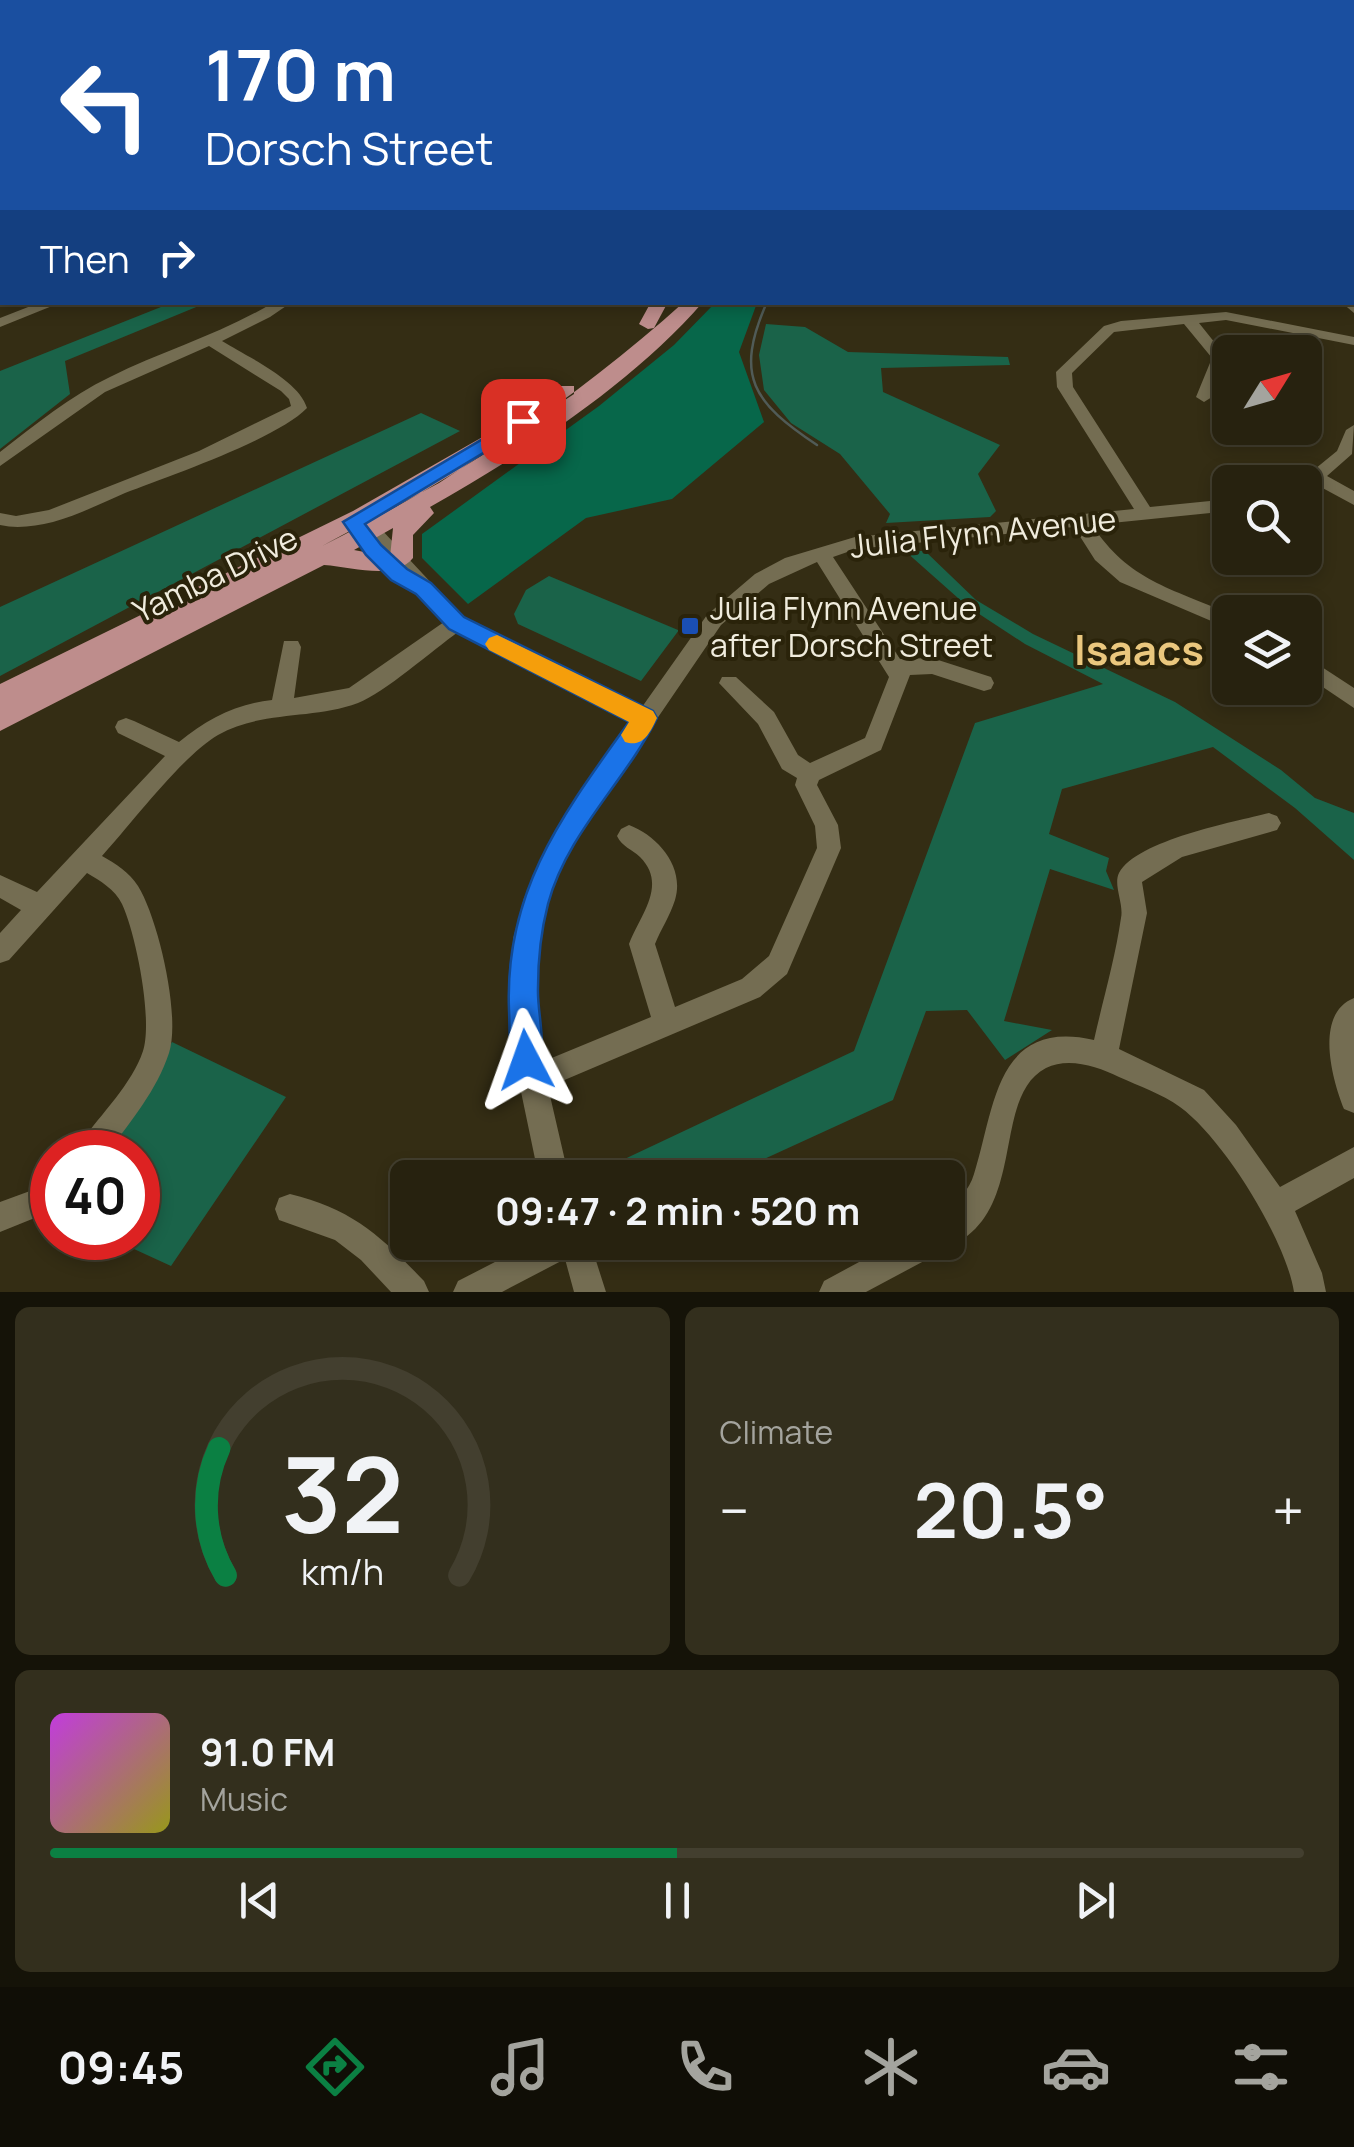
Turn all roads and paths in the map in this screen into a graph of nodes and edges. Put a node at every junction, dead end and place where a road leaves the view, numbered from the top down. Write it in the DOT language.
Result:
graph roads {
  1 [pos="48,305"];
  2 [pos="280,305"];
  3 [pos="658,305"];
  4 [pos="668,305"];
  5 [pos="692,305"];
  6 [pos="1240,310"];
  7 [pos="1188,319"];
  8 [pos="0,324"];
  9 [pos="648,324"];
  10 [pos="210,340"];
  11 [pos="1354,340"];
  12 [pos="1204,398"];
  13 [pos="1354,430"];
  14 [pos="0,461"];
  15 [pos="1322,473"];
  16 [pos="1322,486"];
  17 [pos="450,490"];
  18 [pos="1354,499"];
  19 [pos="1212,508"];
  20 [pos="1146,514"];
  21 [pos="0,519"];
  22 [pos="1079,520"];
  23 [pos="362,528"];
  24 [pos="820,552"];
  25 [pos="322,558"];
  26 [pos="395,562"];
  27 [pos="1212,614"];
  28 [pos="460,626"];
  29 [pos="291,647"];
  30 [pos="898,668"];
  31 [pos="1322,676"];
  32 [pos="729,683"];
  33 [pos="984,684"];
  34 [pos="0,696"];
  35 [pos="1354,699"];
  36 [pos="282,706"];
  37 [pos="647,715"];
  38 [pos="0,720"];
  39 [pos="126,726"];
  40 [pos="180,753"];
  41 [pos="809,774"];
  42 [pos="1269,823"];
  43 [pos="629,836"];
  44 [pos="86,860"];
  45 [pos="0,886"];
  46 [pos="41,907"];
  47 [pos="0,950"];
  48 [pos="1354,1011"];
  49 [pos="667,1024"];
  50 [pos="1104,1054"];
  51 [pos="530,1081"];
  52 [pos="1354,1099"];
  53 [pos="106,1130"];
  54 [pos="550,1160"];
  55 [pos="1354,1162"];
  56 [pos="30,1206"];
  57 [pos="1275,1206"];
  58 [pos="290,1209"];
  59 [pos="0,1217"];
  60 [pos="965,1219"];
  61 [pos="532,1260"];
  62 [pos="580,1260"];
  63 [pos="895,1260"];
  64 [pos="412,1292"];
  65 [pos="469,1292"];
  66 [pos="590,1292"];
  67 [pos="835,1292"];
  68 [pos="1310,1292"];
  1 -- 8 [label="street"];
  2 -- 10 [label="street"];
  3 -- 9 [label="main road"];
  4 -- 9 [label="main road, Yamba Drive"];
  5 -- 17 [label="main road, Yamba Drive"];
  6 -- 7 [label="street"];
  6 -- 11 [label="street"];
  7 -- 12 [label="street"];
  7 -- 20 [label="street"];
  9 -- 23 [label="main road, Yamba Drive"];
  10 -- 14 [label="street"];
  10 -- 21 [label="street"];
  13 -- 15 [label="street"];
  16 -- 18 [label="street"];
  17 -- 23 [label="main road, Yamba Drive"];
  17 -- 26 [label="main road"];
  19 -- 20 [label="street, Julia Flynn Avenue"];
  20 -- 22 [label="street, Julia Flynn Avenue"];
  22 -- 24 [label="street, Julia Flynn Avenue"];
  22 -- 27 [label="street"];
  23 -- 25 [label="main road, Yamba Drive"];
  23 -- 26 [label="street"];
  23 -- 34 [label="main road, Yamba Drive"];
  24 -- 30 [label="street"];
  24 -- 37 [label="street, Julia Flynn Avenue"];
  25 -- 26 [label="main road"];
  25 -- 38 [label="main road, Yamba Drive"];
  26 -- 28 [label="street"];
  28 -- 36 [label="street"];
  28 -- 37 [label="street"];
  29 -- 36 [label="street"];
  30 -- 33 [label="street"];
  30 -- 41 [label="street"];
  31 -- 35 [label="street"];
  32 -- 41 [label="street"];
  36 -- 40 [label="street"];
  37 -- 51 [label="street, Julia Flynn Avenue"];
  39 -- 40 [label="street"];
  40 -- 44 [label="street"];
  41 -- 49 [label="street"];
  42 -- 50 [label="street"];
  43 -- 49 [label="street"];
  44 -- 46 [label="street"];
  44 -- 53 [label="street"];
  45 -- 46 [label="street"];
  46 -- 47 [label="street"];
  48 -- 52 [label="street"];
  49 -- 51 [label="street"];
  50 -- 57 [label="street"];
  50 -- 60 [label="street"];
  51 -- 54 [label="street, Julia Flynn Avenue"];
  55 -- 57 [label="street"];
  56 -- 59 [label="street"];
  57 -- 68 [label="street"];
  58 -- 64 [label="street"];
  61 -- 65 [label="street"];
  62 -- 66 [label="street"];
  63 -- 67 [label="street"];
}
